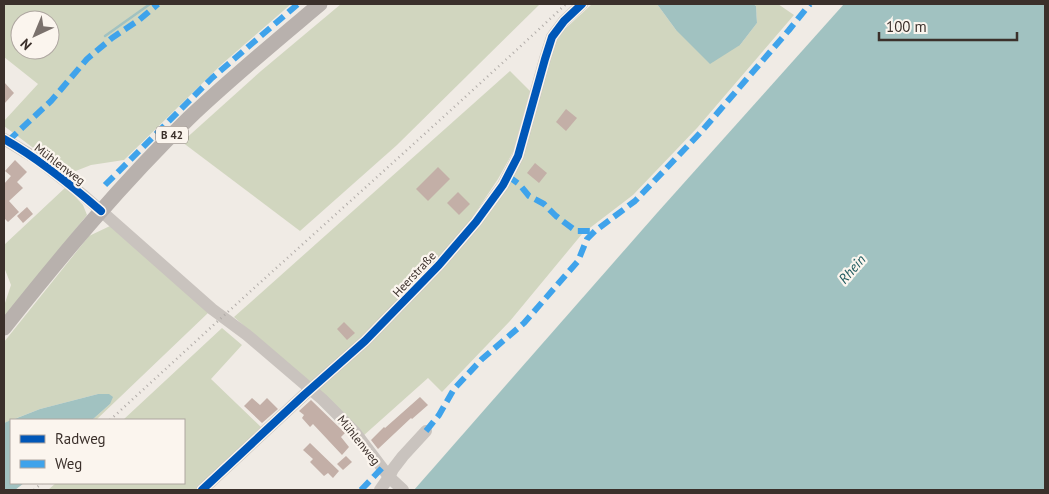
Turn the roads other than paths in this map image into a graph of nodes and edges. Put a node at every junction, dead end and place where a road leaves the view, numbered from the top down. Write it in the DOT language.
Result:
graph roads {
  1 [pos="320,4"];
  2 [pos="582,4"];
  3 [pos="5,142"];
  4 [pos="101,211"];
  5 [pos="4,328"];
  6 [pos="311,390"];
  7 [pos="426,431"];
  8 [pos="389,477"];
  9 [pos="202,490"];
  10 [pos="380,490"];
  11 [pos="403,490"];
  1 -- 4 [label="main road, B 42"];
  2 -- 6 [label="street, Heerstraße"];
  3 -- 4 [label="street, Mühlenweg"];
  4 -- 5 [label="main road, B 42"];
  4 -- 6 [label="street, Mühlenweg"];
  6 -- 8 [label="street, Mühlenweg"];
  6 -- 9 [label="street, Heerstraße"];
  7 -- 8 [label="street, Mühlenweg"];
  8 -- 10 [label="street"];
  8 -- 11 [label="street, Mühlenweg"];
}
